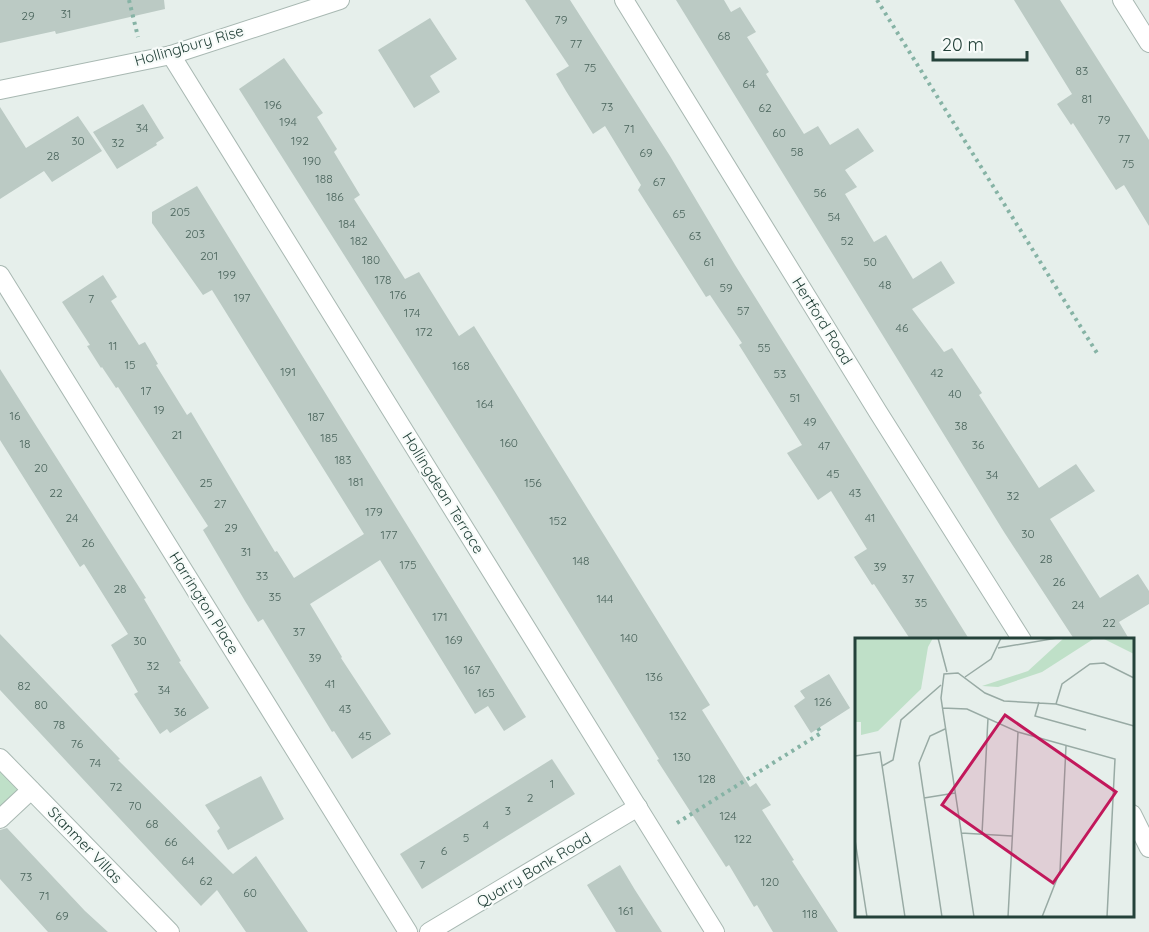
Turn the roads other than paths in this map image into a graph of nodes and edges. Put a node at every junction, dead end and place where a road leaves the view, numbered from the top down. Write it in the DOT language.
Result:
graph roads {
  1 [pos="340,0"];
  2 [pos="624,0"];
  3 [pos="1122,0"];
  4 [pos="1149,43"];
  5 [pos="171,55"];
  6 [pos="0,90"];
  7 [pos="0,275"];
  8 [pos="1021,638"];
  9 [pos="0,758"];
  10 [pos="31,790"];
  11 [pos="638,807"];
  12 [pos="1134,818"];
  13 [pos="0,819"];
  14 [pos="1149,848"];
  15 [pos="170,932"];
  16 [pos="408,932"];
  17 [pos="429,932"];
  18 [pos="715,932"];
  1 -- 5 [label="street, Hollingbury Rise"];
  2 -- 8 [label="street, Hertford Road"];
  3 -- 4 [label="street"];
  5 -- 6 [label="street, Hollingbury Rise"];
  5 -- 11 [label="street, Hollingdean Terrace"];
  7 -- 16 [label="street, Harrington Place"];
  9 -- 10 [label="street, Stanmer Villas"];
  10 -- 13 [label="street"];
  10 -- 15 [label="street, Stanmer Villas"];
  11 -- 17 [label="street, Quarry Bank Road"];
  11 -- 18 [label="street, Hollingdean Terrace"];
  12 -- 14 [label="street"];
}
